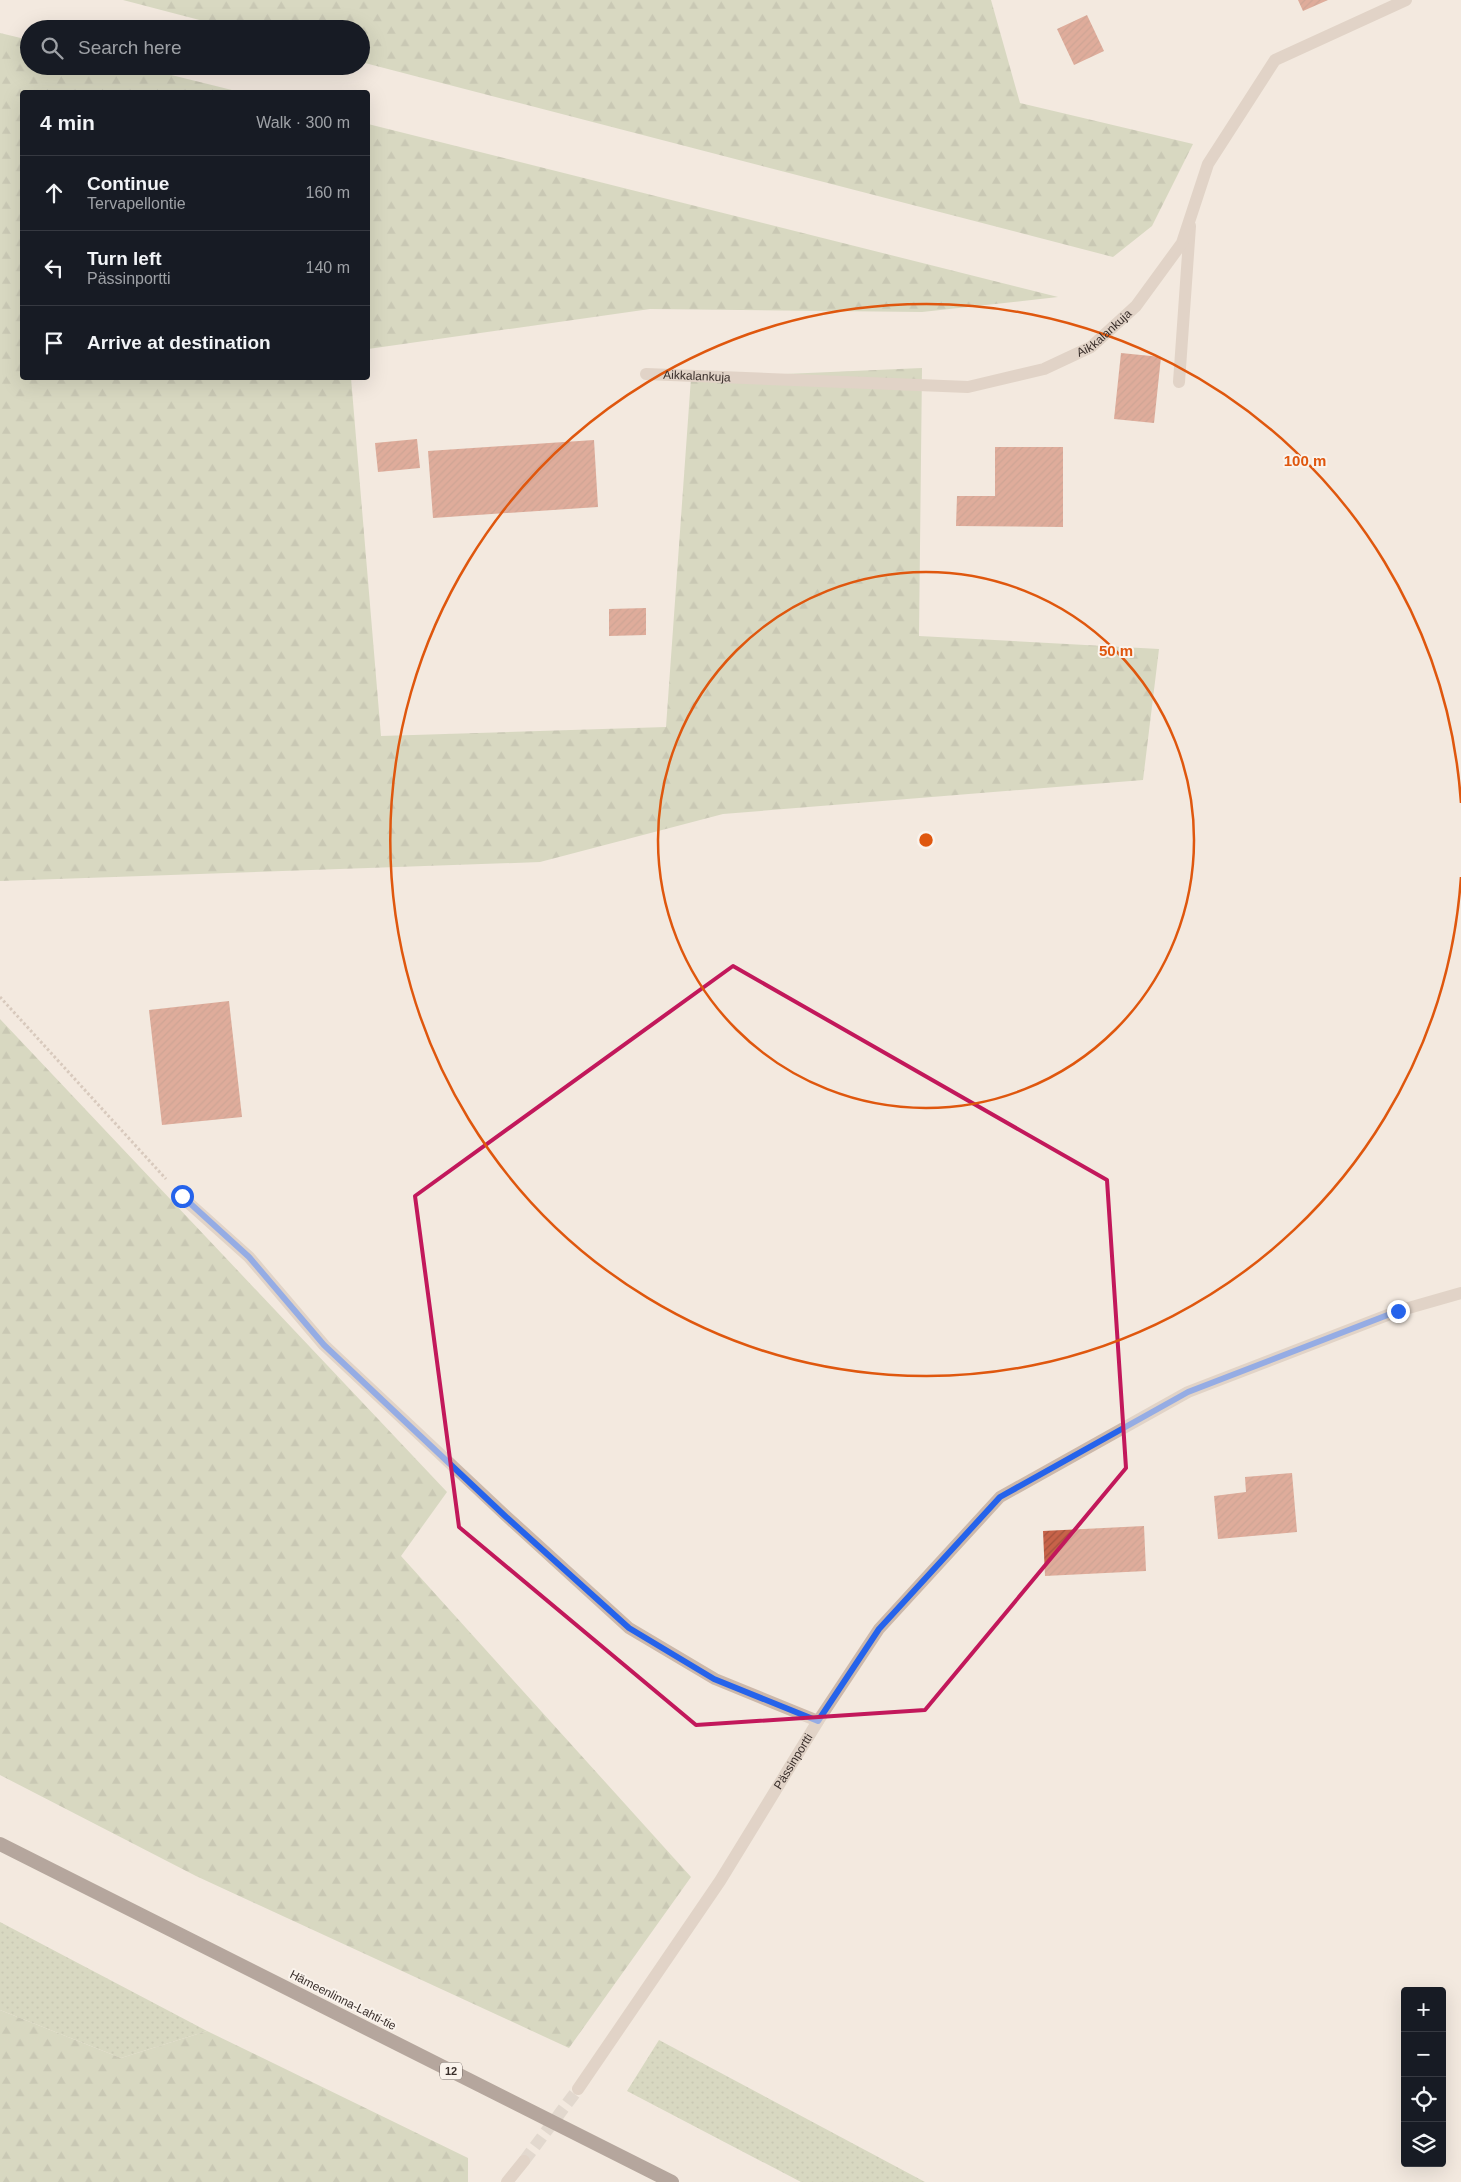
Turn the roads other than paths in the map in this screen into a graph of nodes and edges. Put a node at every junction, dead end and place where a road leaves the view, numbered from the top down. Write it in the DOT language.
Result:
graph roads {
  1 [pos="1406,0"];
  2 [pos="1190,219"];
  3 [pos="646,374"];
  4 [pos="1179,382"];
  5 [pos="182,1196"];
  6 [pos="1461,1293"];
  7 [pos="818,1721"];
  8 [pos="0,1844"];
  9 [pos="578,2088"];
  10 [pos="524,2162"];
  11 [pos="507,2182"];
  12 [pos="672,2182"];
  1 -- 2 [label="street, Aikkalankuja"];
  2 -- 3 [label="street, Aikkalankuja"];
  2 -- 4 [label="street"];
  5 -- 7 [label="street"];
  6 -- 7 [label="street, Pässinportti"];
  7 -- 9 [label="street, Pässinportti"];
  8 -- 12 [label="highway, Hämeenlinna-Lahti-tie / 12"];
  10 -- 11 [label="street"];
}
